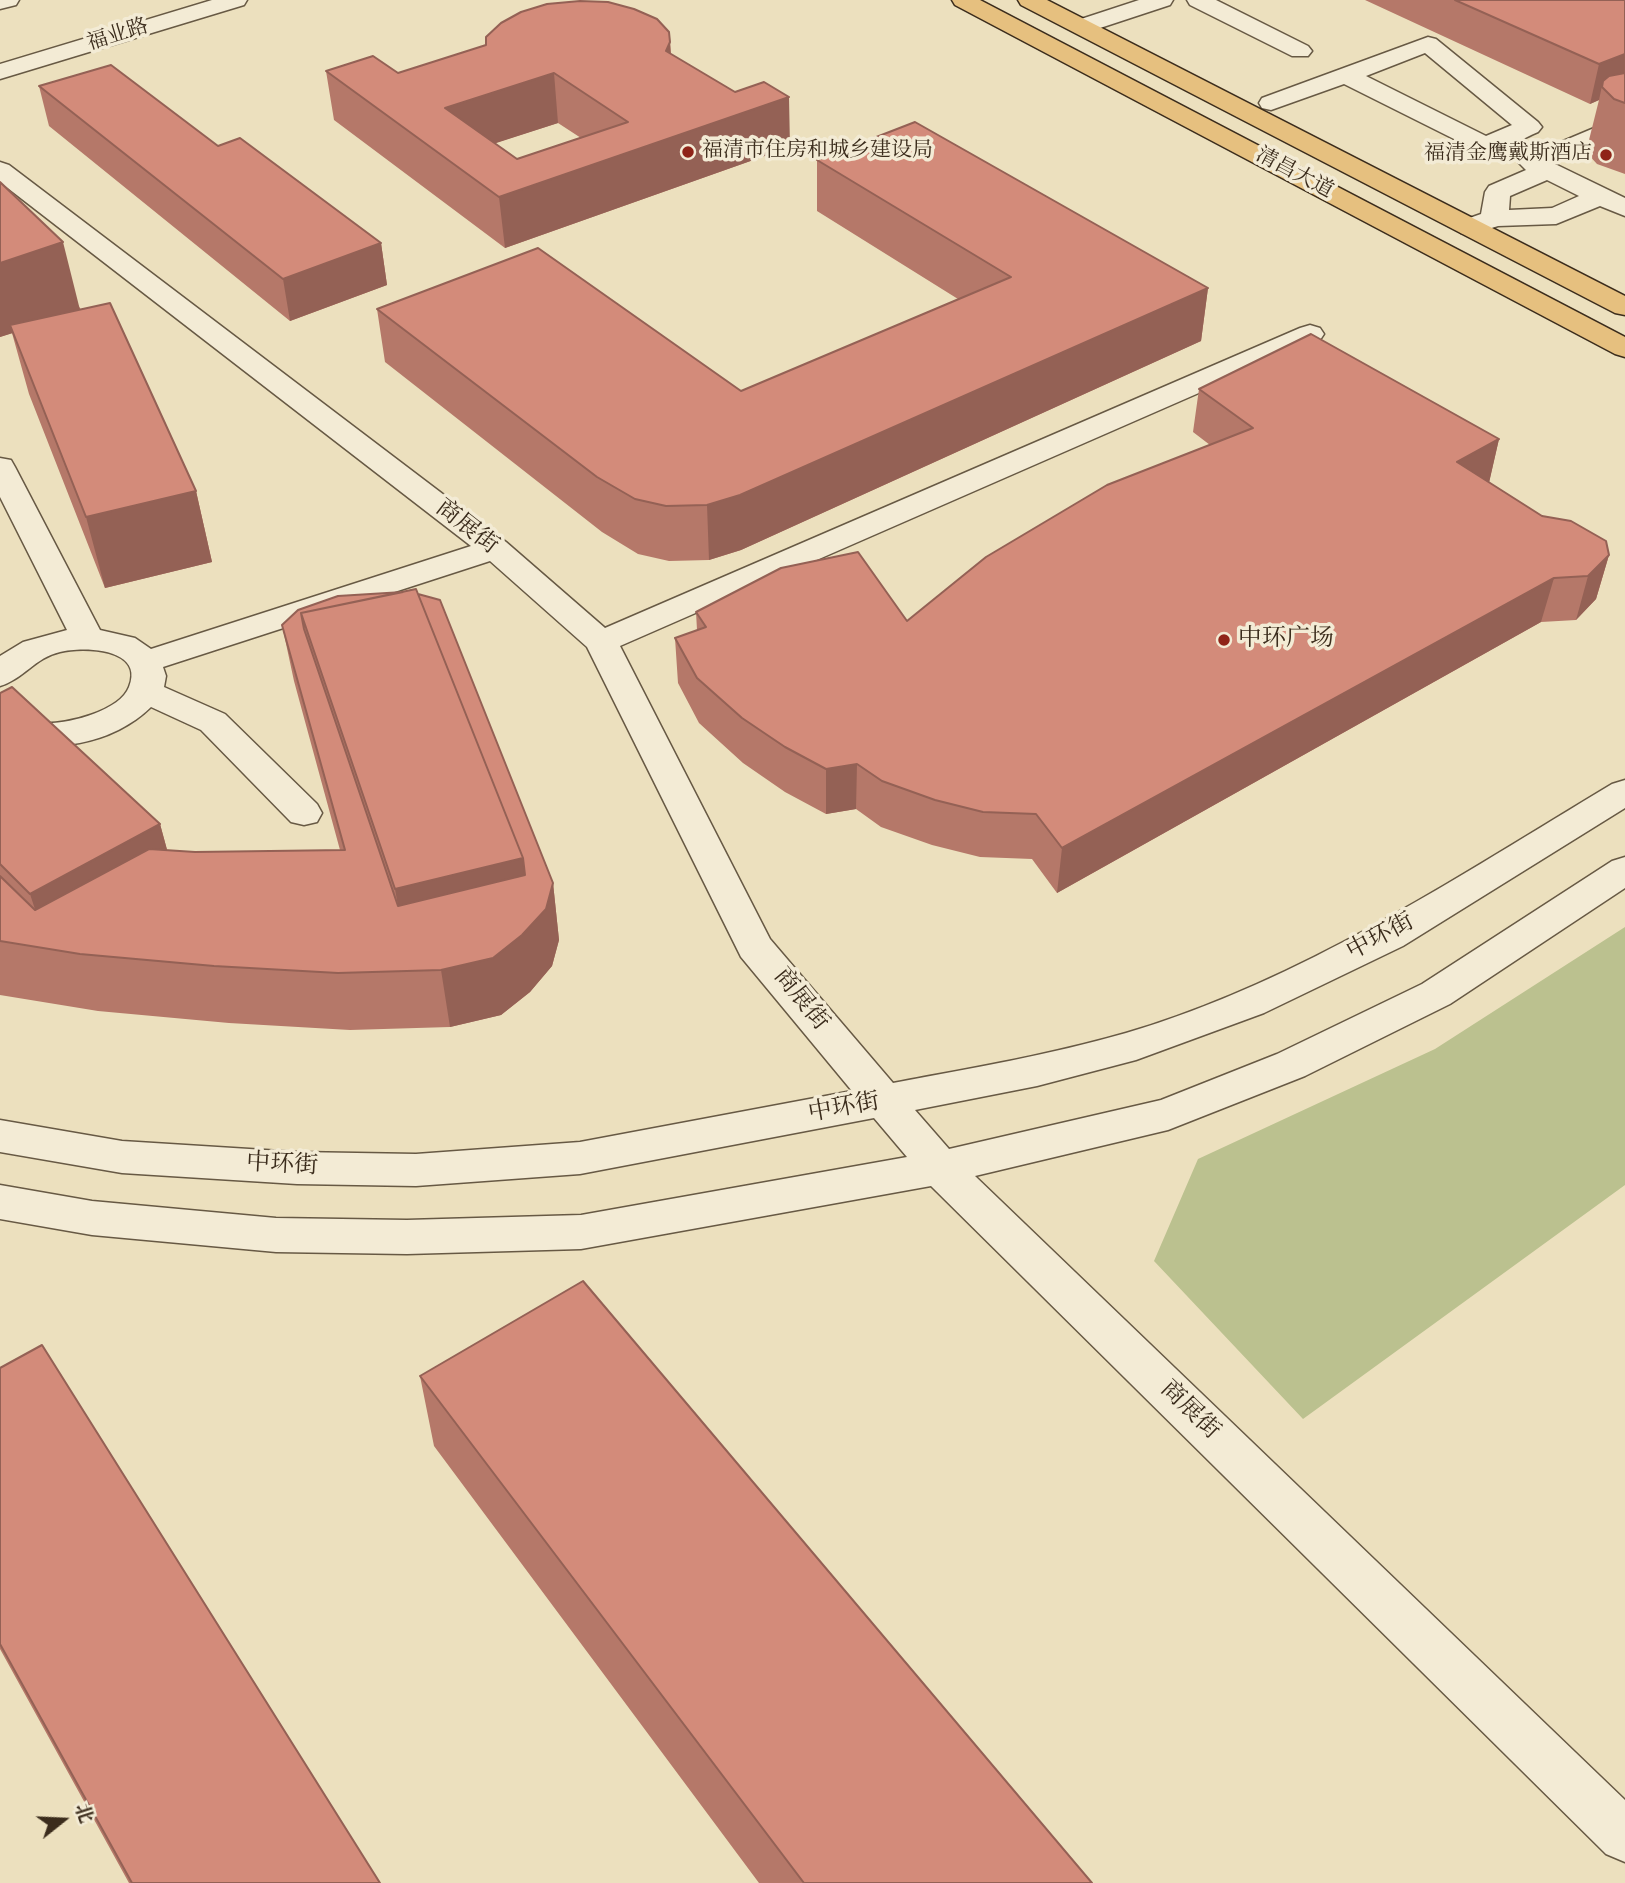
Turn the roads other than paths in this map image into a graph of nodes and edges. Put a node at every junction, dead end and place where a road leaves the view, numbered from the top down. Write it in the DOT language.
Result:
graph roads {
  1 [pos="8,0"];
  2 [pos="164,0"];
  3 [pos="236,0"];
  4 [pos="963,0"];
  5 [pos="1029,0"];
  6 [pos="1162,0"];
  7 [pos="1198,0"];
  8 [pos="0,2"];
  9 [pos="1083,26"];
  10 [pos="0,49"];
  11 [pos="1300,51"];
  12 [pos="0,72"];
  13 [pos="1345,75"];
  14 [pos="1271,103"];
  15 [pos="1625,122"];
  16 [pos="0,170"];
  17 [pos="1548,170"];
  18 [pos="1601,196"];
  19 [pos="1625,208"];
  20 [pos="1482,223"];
  21 [pos="1625,307"];
  22 [pos="1310,334"];
  23 [pos="1625,348"];
  24 [pos="0,467"];
  25 [pos="495,549"];
  26 [pos="88,638"];
  27 [pos="601,642"];
  28 [pos="0,674"];
  29 [pos="144,677"];
  30 [pos="6,727"];
  31 [pos="1625,792"];
  32 [pos="304,813"];
  33 [pos="1625,870"];
  34 [pos="883,1102"];
  35 [pos="0,1136"];
  36 [pos="940,1168"];
  37 [pos="0,1202"];
  38 [pos="1625,1836"];
  1 -- 8 [label="street"];
  2 -- 10 [label="street, 福业路"];
  3 -- 12 [label="street, 福业路"];
  4 -- 23 [label="main road, 清昌大道"];
  5 -- 9 [label="main road, 清昌大道"];
  6 -- 9 [label="street"];
  7 -- 11 [label="street"];
  9 -- 20 [label="main road, 清昌大道"];
  13 -- 13 [label="street"];
  13 -- 14 [label="street"];
  15 -- 17 [label="street"];
  16 -- 25 [label="street, 商展街"];
  17 -- 18 [label="street"];
  17 -- 20 [label="street"];
  18 -- 19 [label="street"];
  18 -- 20 [label="street"];
  20 -- 21 [label="main road, 清昌大道"];
  22 -- 27 [label="street"];
  24 -- 26 [label="street"];
  25 -- 27 [label="street, 商展街"];
  25 -- 29 [label="street"];
  26 -- 28 [label="street"];
  26 -- 29 [label="street"];
  27 -- 34 [label="street, 商展街"];
  29 -- 30 [label="street"];
  29 -- 32 [label="street"];
  31 -- 34 [label="street, 中环街"];
  33 -- 36 [label="street"];
  34 -- 35 [label="street, 中环街"];
  34 -- 36 [label="street, 商展街"];
  36 -- 37 [label="street"];
  36 -- 38 [label="street, 商展街"];
}
